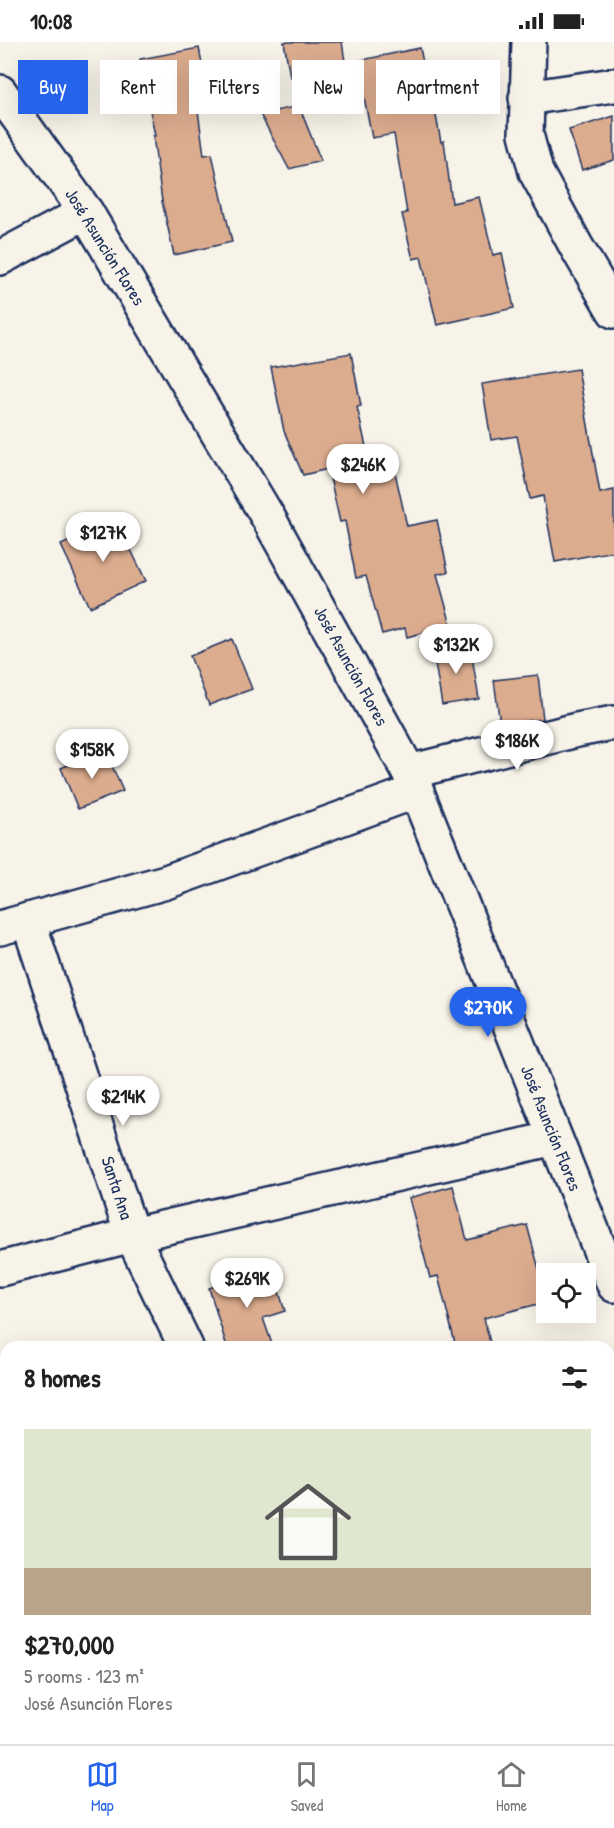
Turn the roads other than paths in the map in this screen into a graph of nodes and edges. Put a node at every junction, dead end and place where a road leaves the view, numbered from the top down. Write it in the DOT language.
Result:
graph roads {
  1 [pos="529,42"];
  2 [pos="614,85"];
  3 [pos="0,92"];
  4 [pos="526,98"];
  5 [pos="86,212"];
  6 [pos="0,258"];
  7 [pos="614,311"];
  8 [pos="614,723"];
  9 [pos="413,781"];
  10 [pos="14,924"];
  11 [pos="555,1138"];
  12 [pos="132,1235"];
  13 [pos="0,1269"];
  14 [pos="614,1285"];
  15 [pos="183,1341"];
  1 -- 4 [label="street"];
  2 -- 4 [label="street"];
  3 -- 5 [label="street, José Asunción Flores"];
  4 -- 7 [label="street"];
  5 -- 6 [label="street"];
  5 -- 9 [label="street, José Asunción Flores"];
  8 -- 9 [label="street"];
  9 -- 10 [label="street"];
  9 -- 11 [label="street, José Asunción Flores"];
  10 -- 12 [label="street, Santa Ana"];
  11 -- 12 [label="street"];
  11 -- 14 [label="street, José Asunción Flores"];
  12 -- 13 [label="street"];
  12 -- 15 [label="street, Santa Ana"];
}
